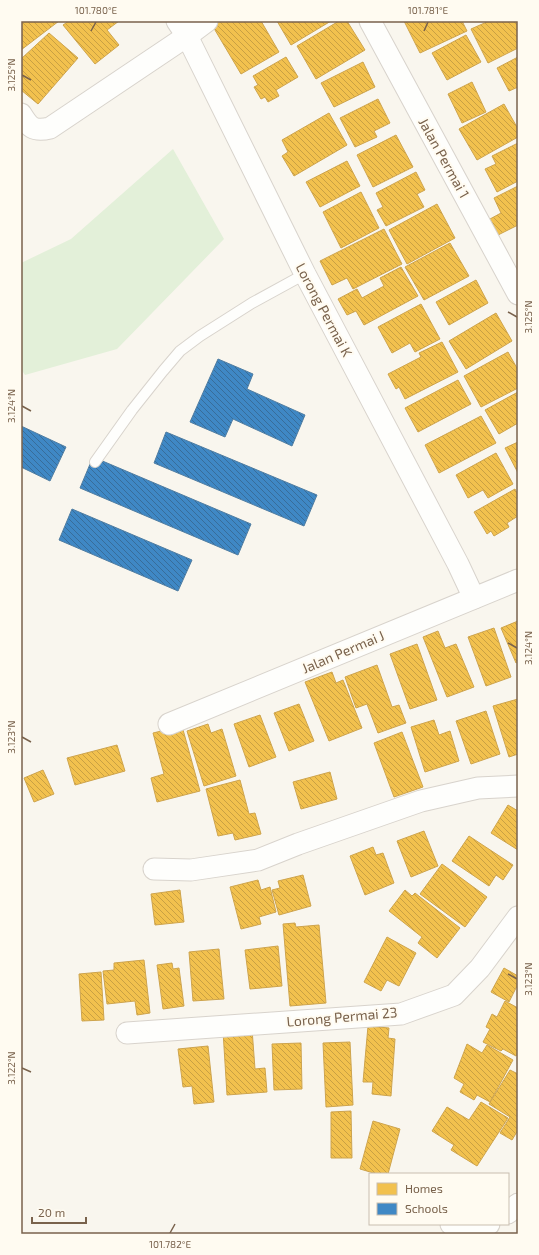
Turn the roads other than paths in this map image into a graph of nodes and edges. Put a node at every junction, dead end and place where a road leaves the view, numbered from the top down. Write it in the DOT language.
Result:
graph roads {
  1 [pos="207,21"];
  2 [pos="370,21"];
  3 [pos="182,28"];
  4 [pos="25,119"];
  5 [pos="304,274"];
  6 [pos="518,294"];
  7 [pos="95,462"];
  8 [pos="518,580"];
  9 [pos="474,598"];
  10 [pos="169,724"];
  11 [pos="518,786"];
  12 [pos="154,869"];
  13 [pos="518,917"];
  14 [pos="127,1033"];
  15 [pos="518,1204"];
  16 [pos="509,1212"];
  17 [pos="458,1225"];
  18 [pos="487,1225"];
  1 -- 3 [label="street"];
  2 -- 6 [label="street, Jalan Permai 1"];
  3 -- 4 [label="street"];
  3 -- 5 [label="street, Lorong Permai K"];
  5 -- 7 [label="lane"];
  5 -- 9 [label="street, Lorong Permai K"];
  8 -- 9 [label="street, Jalan Permai J"];
  9 -- 10 [label="street, Jalan Permai J"];
  11 -- 12 [label="street"];
  13 -- 14 [label="street, Lorong Permai 23"];
  15 -- 16 [label="street"];
  17 -- 18 [label="street"];
}
